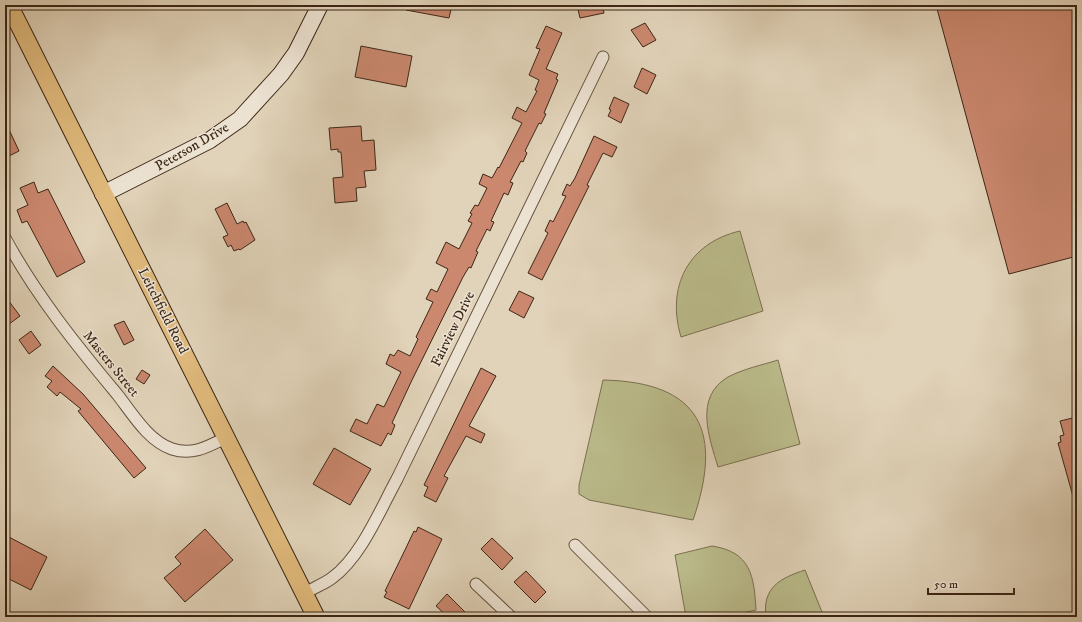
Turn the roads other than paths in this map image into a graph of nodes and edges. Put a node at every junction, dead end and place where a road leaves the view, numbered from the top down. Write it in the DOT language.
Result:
graph roads {
  1 [pos="9,5"];
  2 [pos="320,5"];
  3 [pos="603,57"];
  4 [pos="103,194"];
  5 [pos="5,238"];
  6 [pos="226,436"];
  7 [pos="575,544"];
  8 [pos="476,584"];
  9 [pos="305,593"];
  10 [pos="316,617"];
  11 [pos="511,617"];
  12 [pos="647,617"];
  1 -- 4 [label="main road, Leitchfield Road"];
  2 -- 4 [label="street, Peterson Drive"];
  3 -- 9 [label="street, Fairview Drive"];
  4 -- 6 [label="main road, Leitchfield Road"];
  5 -- 6 [label="street, Masters Street"];
  6 -- 9 [label="main road, Leitchfield Road"];
  7 -- 12 [label="street"];
  8 -- 11 [label="street"];
  9 -- 10 [label="main road, Leitchfield Road"];
}
